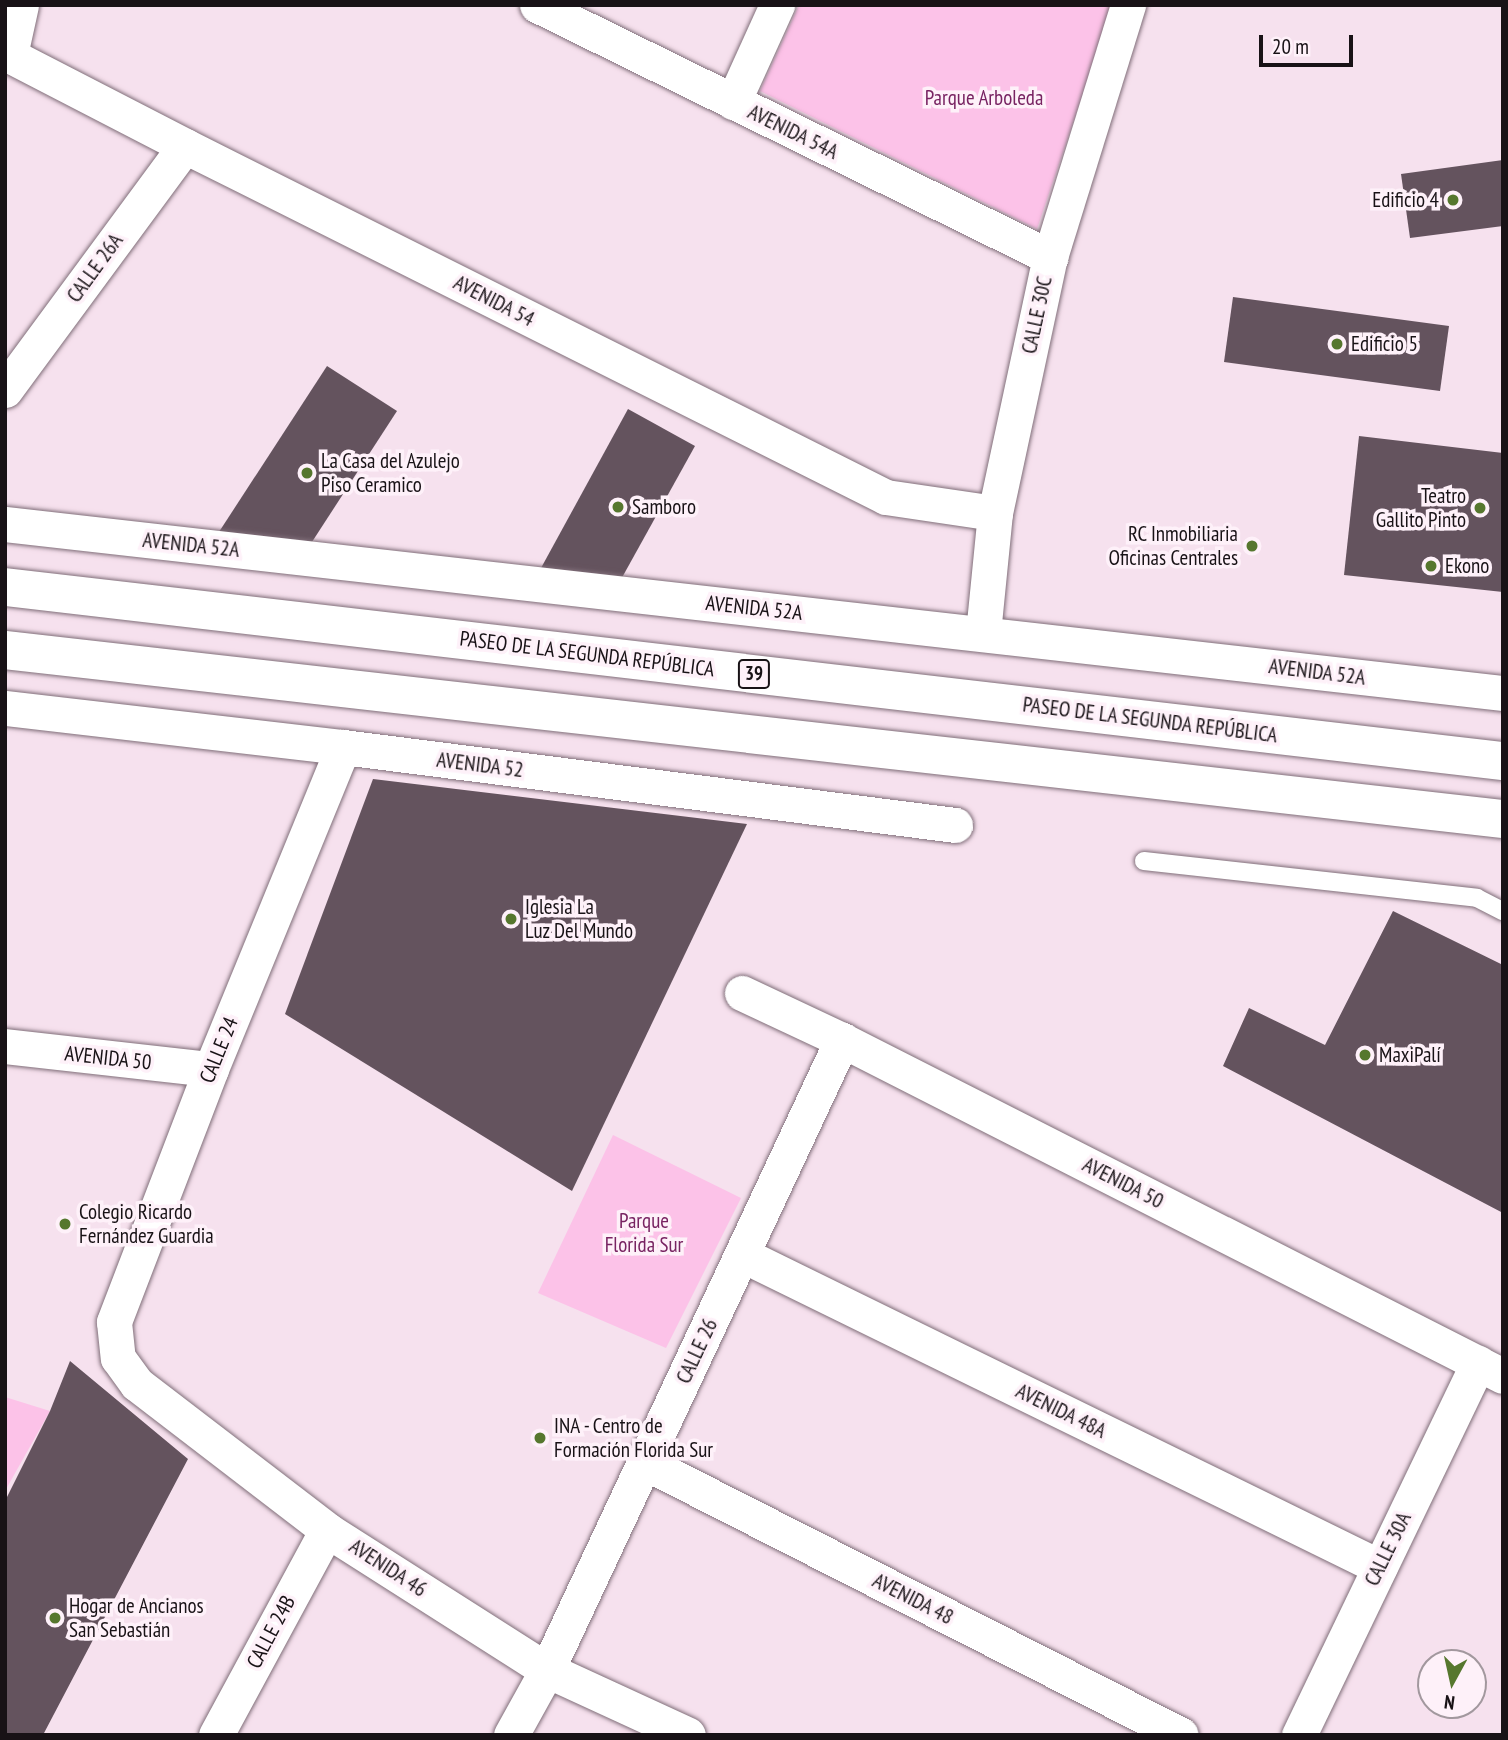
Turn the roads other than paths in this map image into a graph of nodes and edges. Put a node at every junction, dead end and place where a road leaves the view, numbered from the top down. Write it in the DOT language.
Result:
graph roads {
  1 [pos="21,5"];
  2 [pos="537,5"];
  3 [pos="778,5"];
  4 [pos="1128,5"];
  5 [pos="7,54"];
  6 [pos="733,102"];
  7 [pos="185,146"];
  8 [pos="1049,257"];
  9 [pos="5,390"];
  10 [pos="995,513"];
  11 [pos="5,524"];
  12 [pos="5,587"];
  13 [pos="983,633"];
  14 [pos="5,650"];
  15 [pos="1503,693"];
  16 [pos="5,708"];
  17 [pos="343,747"];
  18 [pos="1503,761"];
  19 [pos="1503,818"];
  20 [pos="955,825"];
  21 [pos="1144,861"];
  22 [pos="1503,911"];
  23 [pos="742,993"];
  24 [pos="842,1040"];
  25 [pos="5,1046"];
  26 [pos="211,1069"];
  27 [pos="743,1255"];
  28 [pos="118,1358"];
  29 [pos="1491,1370"];
  30 [pos="644,1462"];
  31 [pos="327,1530"];
  32 [pos="1380,1567"];
  33 [pos="547,1670"];
  34 [pos="216,1735"];
  35 [pos="511,1735"];
  36 [pos="688,1735"];
  37 [pos="1181,1735"];
  38 [pos="1300,1735"];
  1 -- 5 [label="street"];
  2 -- 6 [label="street, AVENIDA 54A"];
  3 -- 6 [label="street"];
  4 -- 8 [label="street, CALLE 30C"];
  5 -- 7 [label="street, AVENIDA 54"];
  6 -- 8 [label="street, AVENIDA 54A"];
  7 -- 9 [label="street, CALLE 26A"];
  7 -- 10 [label="street, AVENIDA 54"];
  8 -- 10 [label="street, CALLE 30C"];
  10 -- 13 [label="street, CALLE 30C"];
  11 -- 13 [label="street, AVENIDA 52A"];
  12 -- 18 [label="highway, PASEO DE LA SEGUNDA REPÚBLICA / 39"];
  13 -- 15 [label="street, AVENIDA 52A"];
  14 -- 19 [label="highway"];
  16 -- 17 [label="street, AVENIDA 52"];
  17 -- 20 [label="street, AVENIDA 52"];
  17 -- 26 [label="street, CALLE 24"];
  21 -- 22 [label="lane"];
  23 -- 24 [label="street, AVENIDA 50"];
  24 -- 27 [label="street, CALLE 26"];
  24 -- 29 [label="street, AVENIDA 50"];
  25 -- 26 [label="street, AVENIDA 50"];
  26 -- 28 [label="street, CALLE 24"];
  27 -- 30 [label="street, CALLE 26"];
  27 -- 32 [label="street, AVENIDA 48A"];
  28 -- 31 [label="street, AVENIDA 46"];
  29 -- 32 [label="street, CALLE 30A"];
  30 -- 33 [label="street, CALLE 26"];
  30 -- 37 [label="street, AVENIDA 48"];
  31 -- 33 [label="street, AVENIDA 46"];
  31 -- 34 [label="street, CALLE 24B"];
  32 -- 38 [label="street, CALLE 30A"];
  33 -- 35 [label="street, CALLE 26"];
  33 -- 36 [label="street, AVENIDA 46"];
}
